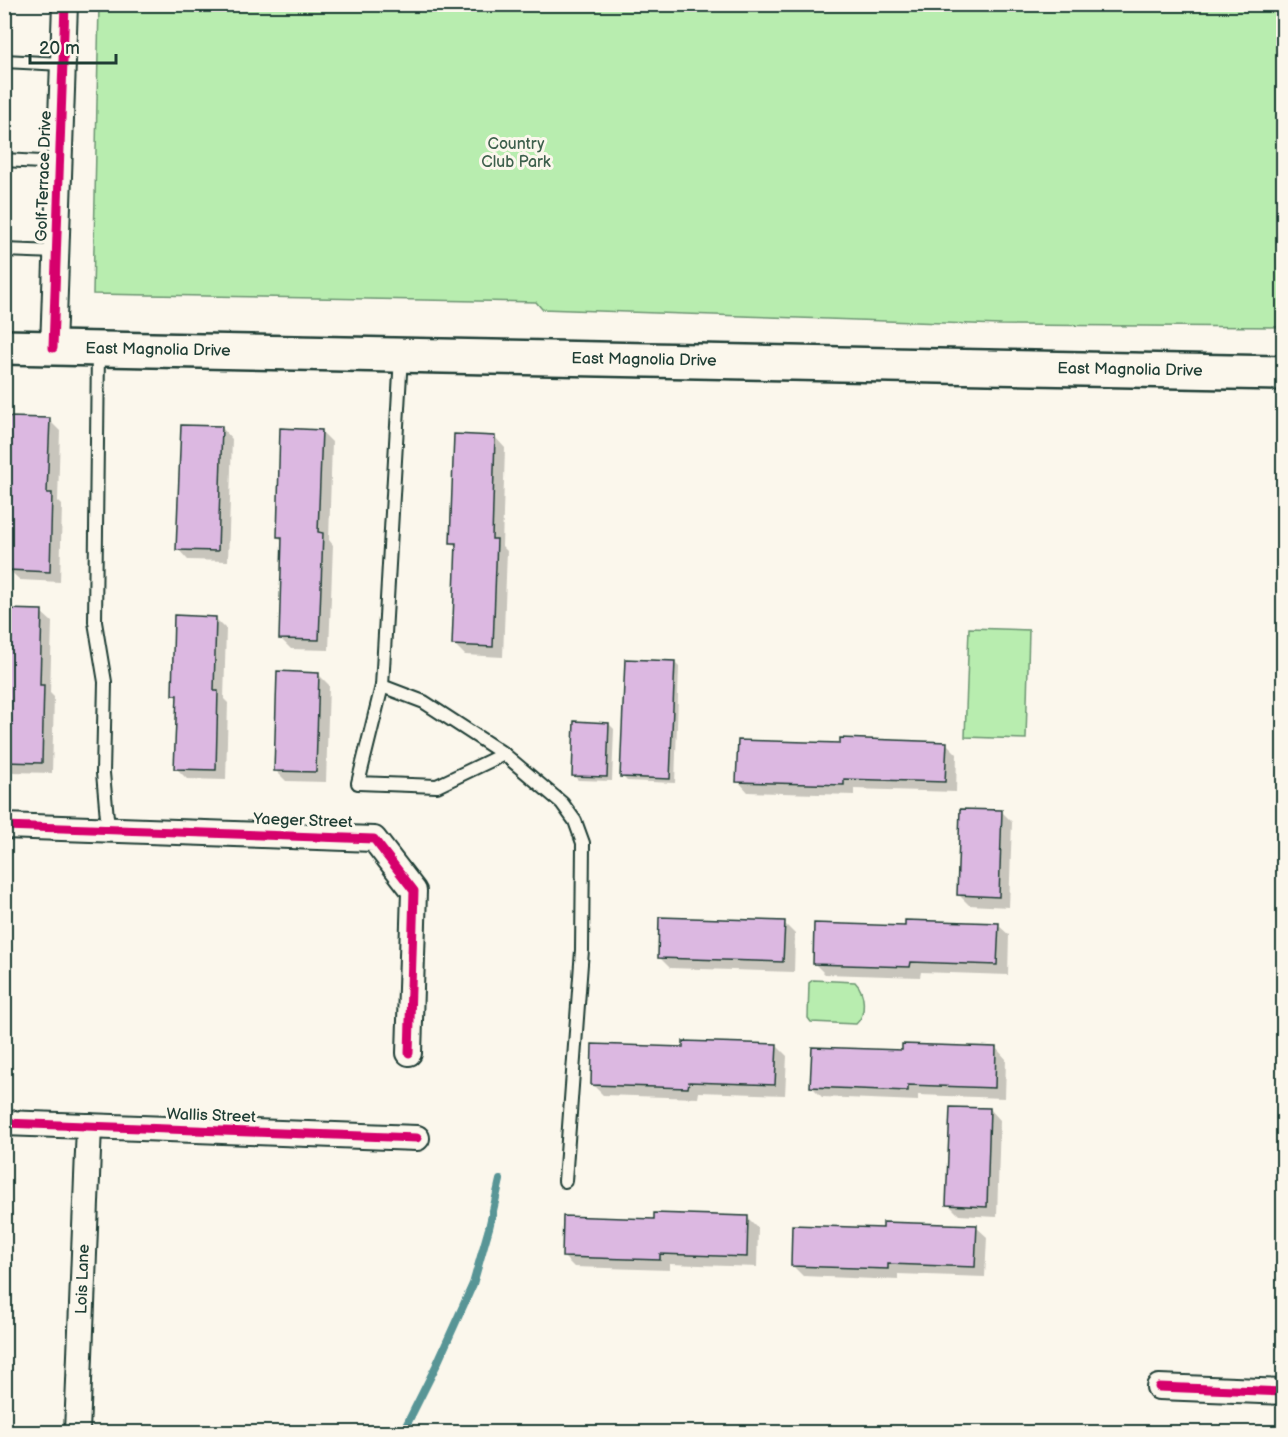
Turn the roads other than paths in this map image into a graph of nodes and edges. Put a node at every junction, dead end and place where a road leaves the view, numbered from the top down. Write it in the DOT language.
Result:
graph roads {
  1 [pos="65,4"];
  2 [pos="4,61"];
  3 [pos="63,64"];
  4 [pos="4,160"];
  5 [pos="59,163"];
  6 [pos="4,250"];
  7 [pos="56,252"];
  8 [pos="4,347"];
  9 [pos="53,348"];
  10 [pos="98,349"];
  11 [pos="401,355"];
  12 [pos="1284,373"];
  13 [pos="382,686"];
  14 [pos="504,754"];
  15 [pos="4,826"];
  16 [pos="108,830"];
  17 [pos="409,1053"];
  18 [pos="4,1123"];
  19 [pos="89,1126"];
  20 [pos="417,1138"];
  21 [pos="565,1181"];
  22 [pos="1160,1388"];
  23 [pos="1284,1392"];
  24 [pos="77,1432"];
  1 -- 3 [label="street, Golf Terrace Drive"];
  2 -- 3 [label="lane"];
  3 -- 5 [label="street, Golf Terrace Drive"];
  4 -- 5 [label="lane"];
  5 -- 7 [label="street, Golf Terrace Drive"];
  6 -- 7 [label="lane"];
  7 -- 9 [label="street, Golf Terrace Drive"];
  8 -- 9 [label="main road, East Magnolia Drive"];
  9 -- 10 [label="main road, East Magnolia Drive"];
  10 -- 11 [label="main road, East Magnolia Drive"];
  10 -- 16 [label="lane"];
  11 -- 12 [label="main road, East Magnolia Drive"];
  11 -- 13 [label="lane"];
  13 -- 14 [label="lane"];
  13 -- 14 [label="lane"];
  14 -- 21 [label="lane"];
  15 -- 16 [label="street, Yaeger Street"];
  16 -- 17 [label="street, Yaeger Street"];
  18 -- 19 [label="street, Wallis Street"];
  19 -- 20 [label="street, Wallis Street"];
  19 -- 24 [label="street, Lois Lane"];
  22 -- 23 [label="street"];
}
